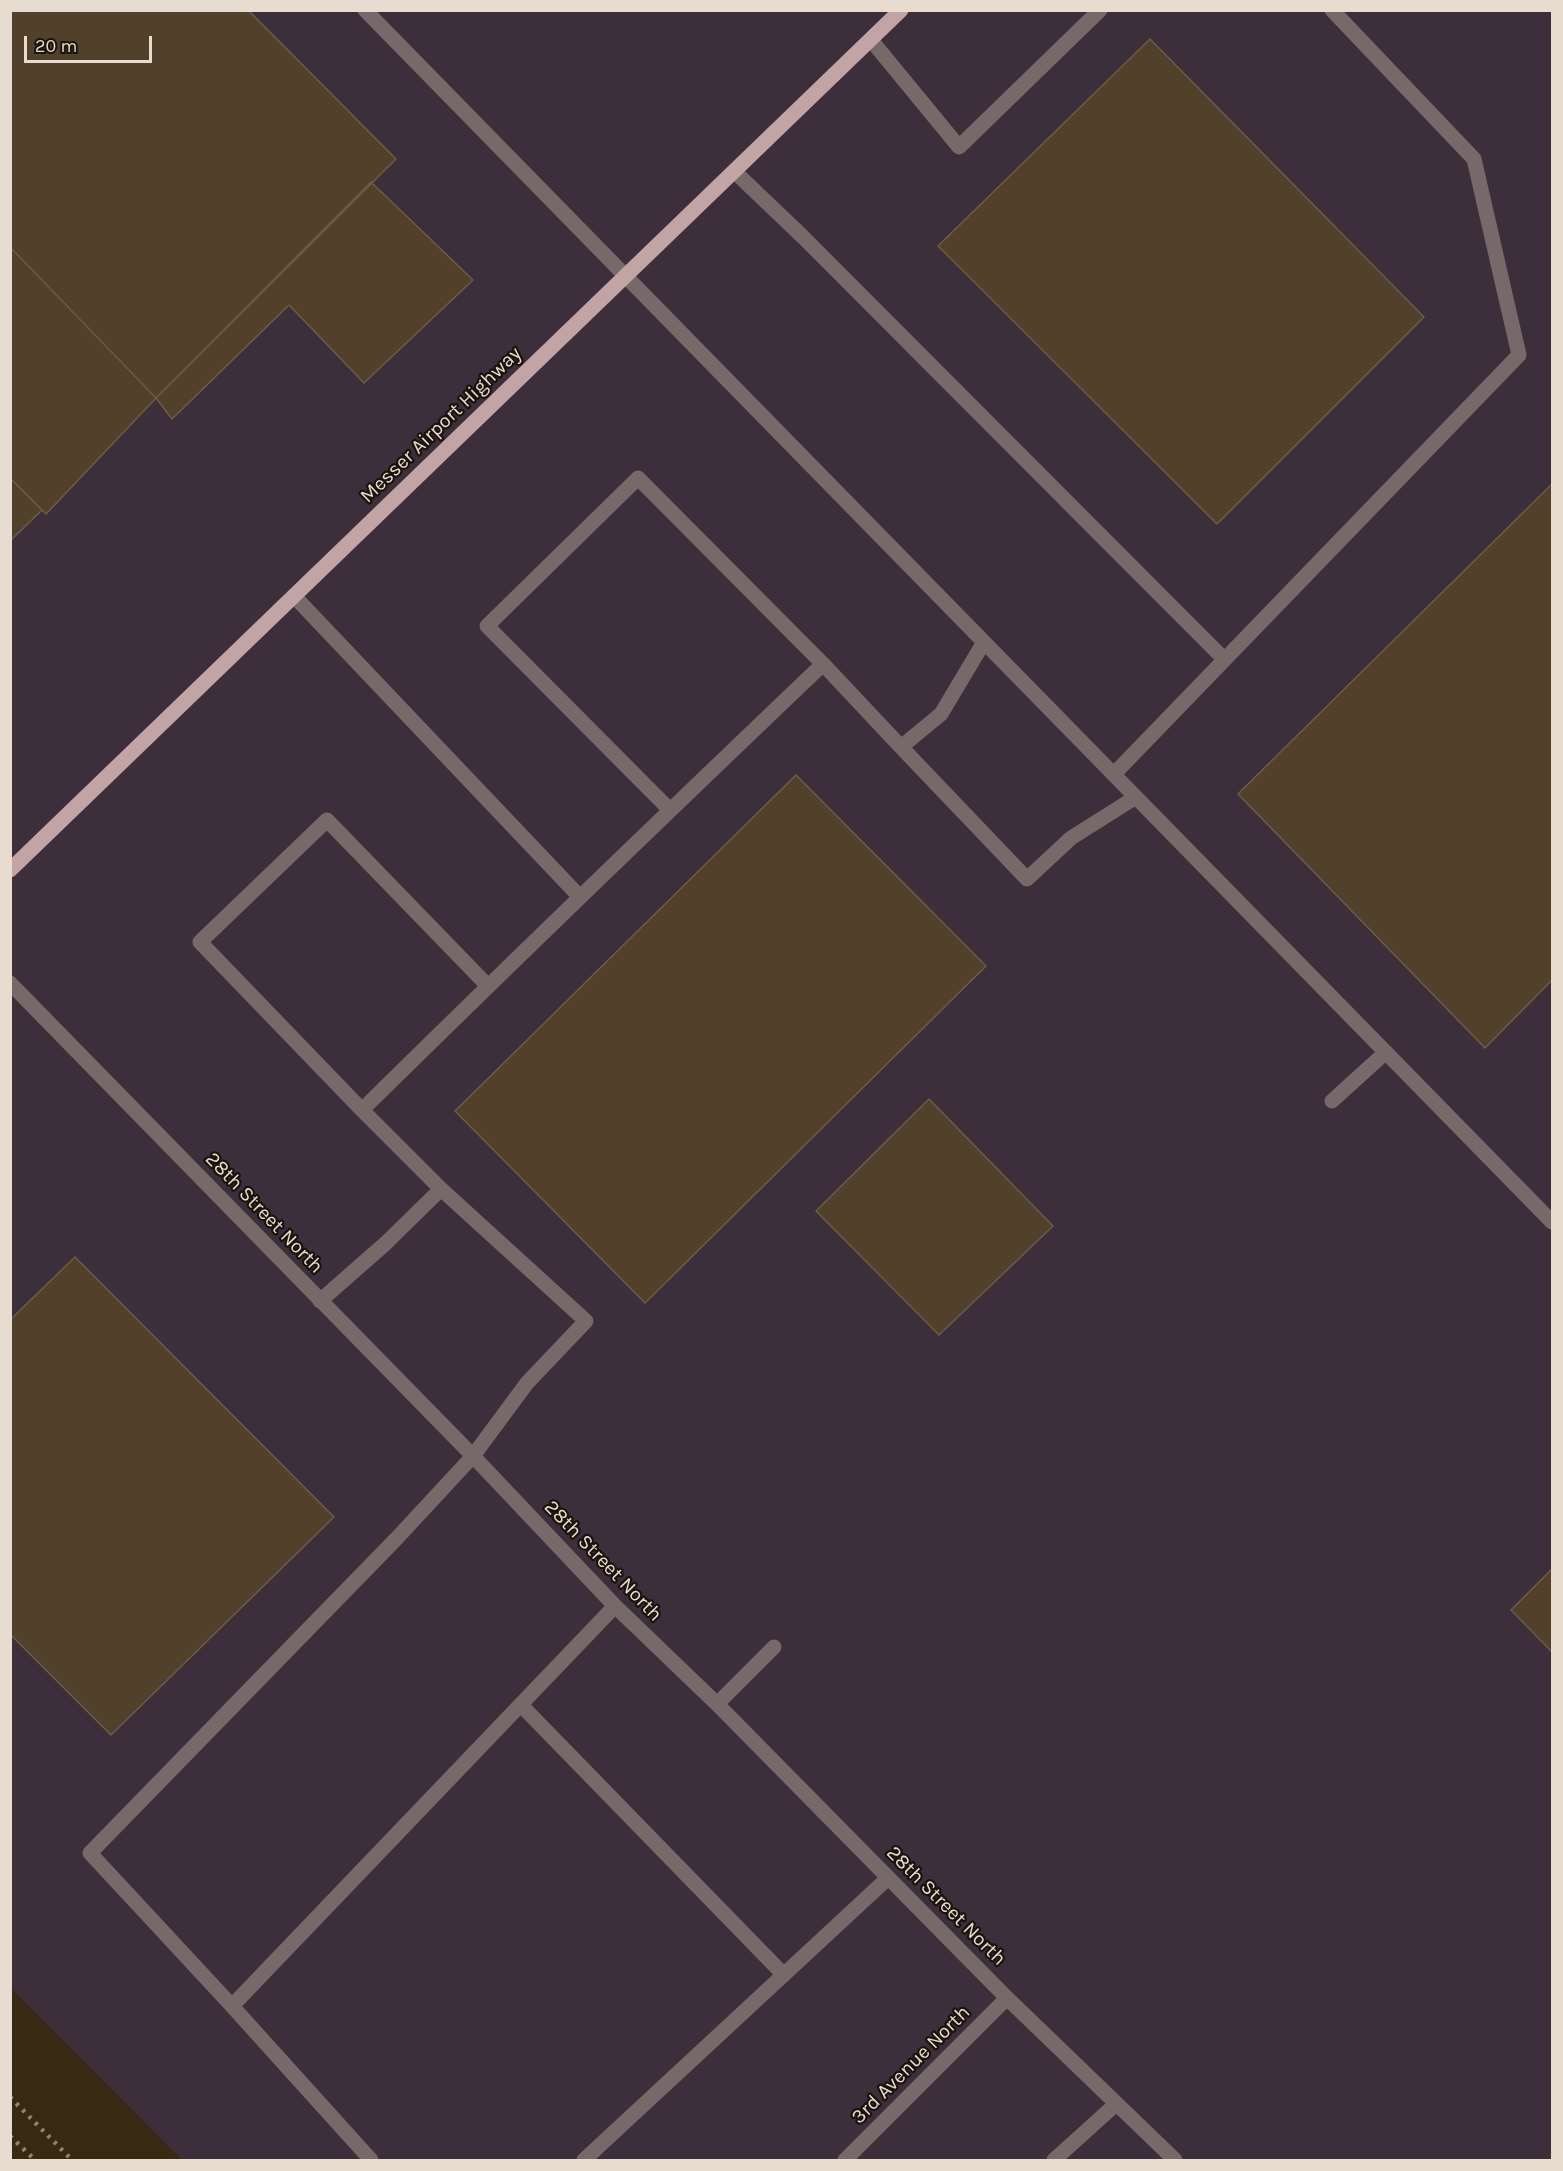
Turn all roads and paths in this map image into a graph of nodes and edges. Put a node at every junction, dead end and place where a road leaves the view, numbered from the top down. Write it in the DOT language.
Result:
graph roads {
  1 [pos="365,10"];
  2 [pos="901,10"];
  3 [pos="1100,10"];
  4 [pos="1332,10"];
  5 [pos="871,40"];
  6 [pos="735,172"];
  7 [pos="626,277"];
  8 [pos="294,596"];
  9 [pos="984,642"];
  10 [pos="1224,659"];
  11 [pos="823,664"];
  12 [pos="901,747"];
  13 [pos="1114,774"];
  14 [pos="1136,797"];
  15 [pos="670,810"];
  16 [pos="10,870"];
  17 [pos="579,896"];
  18 [pos="10,983"];
  19 [pos="488,986"];
  20 [pos="1386,1052"];
  21 [pos="1332,1101"];
  22 [pos="362,1110"];
  23 [pos="441,1189"];
  24 [pos="1552,1222"];
  25 [pos="320,1301"];
  26 [pos="473,1456"];
  27 [pos="615,1606"];
  28 [pos="774,1647"];
  29 [pos="717,1704"];
  30 [pos="520,1705"];
  31 [pos="888,1878"];
  32 [pos="784,1975"];
  33 [pos="1007,1998"];
  34 [pos="232,2006"];
  35 [pos="1116,2104"];
  36 [pos="371,2160"];
  37 [pos="585,2160"];
  38 [pos="845,2160"];
  39 [pos="1054,2160"];
  40 [pos="1175,2160"];
  1 -- 7 [label="street"];
  2 -- 5 [label="main road, Messer Airport Highway"];
  3 -- 5 [label="street"];
  4 -- 10 [label="street"];
  5 -- 6 [label="main road, Messer Airport Highway"];
  6 -- 7 [label="main road, Messer Airport Highway"];
  6 -- 10 [label="street"];
  7 -- 8 [label="main road, Messer Airport Highway"];
  7 -- 9 [label="street"];
  8 -- 16 [label="main road, Messer Airport Highway"];
  8 -- 17 [label="street"];
  9 -- 12 [label="street"];
  9 -- 13 [label="street"];
  10 -- 13 [label="street"];
  11 -- 12 [label="street"];
  11 -- 15 [label="street"];
  11 -- 15 [label="street"];
  12 -- 14 [label="street"];
  13 -- 14 [label="street"];
  14 -- 20 [label="street"];
  15 -- 17 [label="street"];
  17 -- 19 [label="street"];
  18 -- 25 [label="street, 28th Street North"];
  19 -- 22 [label="street"];
  19 -- 22 [label="street"];
  20 -- 21 [label="street"];
  20 -- 24 [label="street"];
  22 -- 23 [label="street"];
  23 -- 25 [label="street"];
  23 -- 26 [label="street"];
  25 -- 26 [label="street, 28th Street North"];
  26 -- 27 [label="street, 28th Street North"];
  26 -- 34 [label="street"];
  27 -- 29 [label="street, 28th Street North"];
  27 -- 30 [label="street"];
  28 -- 29 [label="street"];
  29 -- 31 [label="street, 28th Street North"];
  30 -- 32 [label="street"];
  30 -- 34 [label="street"];
  31 -- 32 [label="street"];
  31 -- 33 [label="street, 28th Street North"];
  32 -- 37 [label="street"];
  33 -- 35 [label="street, 28th Street North"];
  33 -- 38 [label="street, 3rd Avenue North"];
  34 -- 36 [label="street"];
  35 -- 39 [label="street"];
  35 -- 40 [label="street, 28th Street North"];
}
